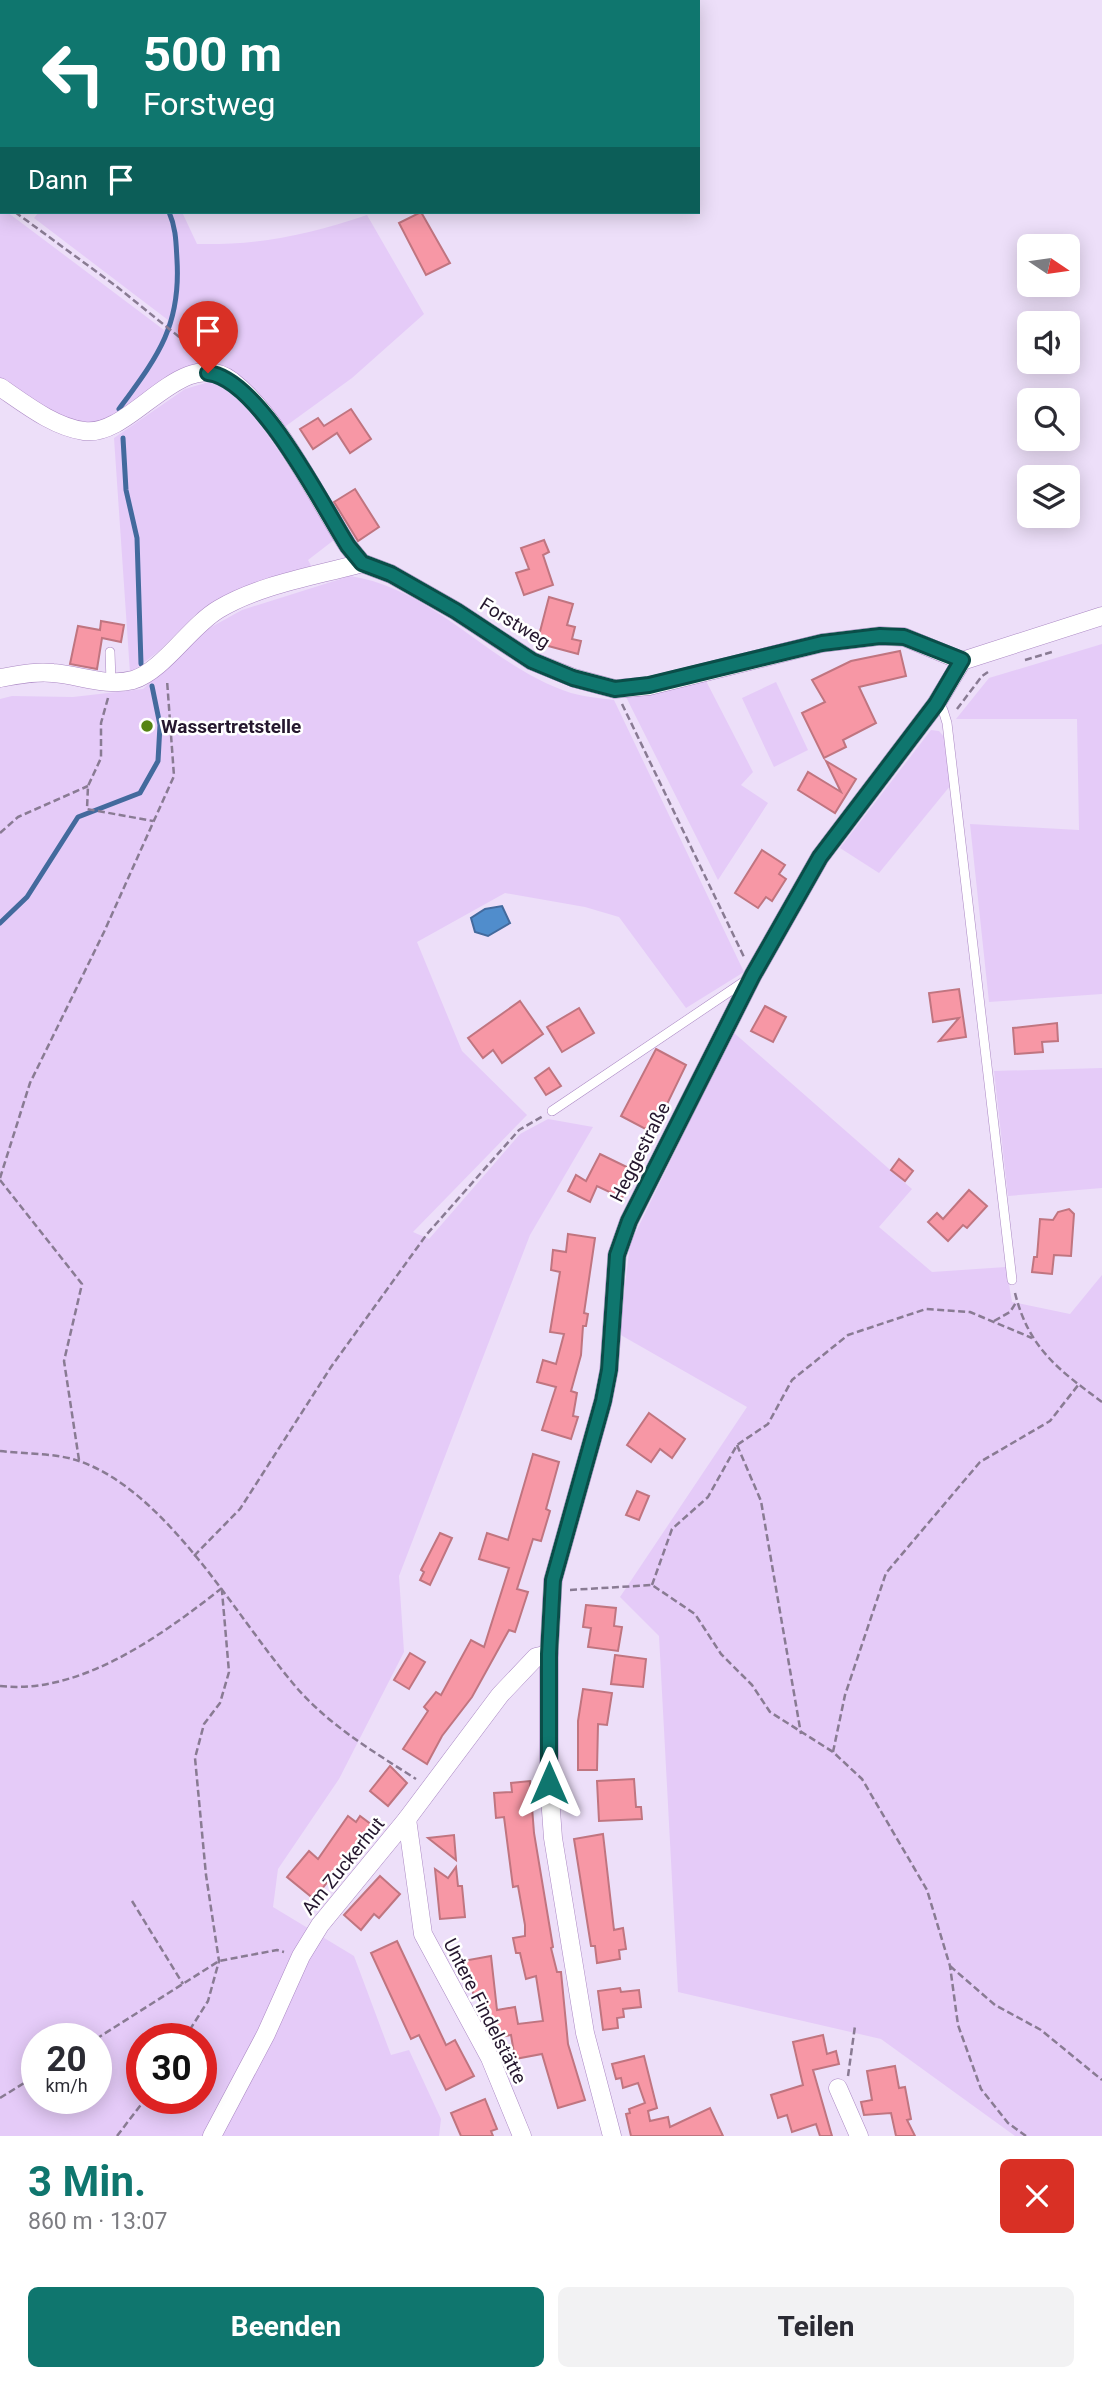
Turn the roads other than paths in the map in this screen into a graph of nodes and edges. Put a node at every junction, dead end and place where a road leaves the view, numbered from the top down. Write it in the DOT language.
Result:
graph roads {
  1 [pos="0,387"];
  2 [pos="362,563"];
  3 [pos="1102,616"];
  4 [pos="110,652"];
  5 [pos="962,660"];
  6 [pos="0,678"];
  7 [pos="111,682"];
  8 [pos="936,704"];
  9 [pos="753,975"];
  10 [pos="552,1111"];
  11 [pos="1012,1280"];
  12 [pos="549,1654"];
  13 [pos="407,1819"];
  14 [pos="842,2096"];
  15 [pos="212,2136"];
  16 [pos="522,2136"];
  17 [pos="612,2136"];
  18 [pos="859,2136"];
  1 -- 2 [label="street"];
  2 -- 5 [label="street, Forstweg"];
  2 -- 7 [label="street"];
  3 -- 5 [label="street"];
  4 -- 7 [label="lane"];
  5 -- 8 [label="street, Heggestraße"];
  6 -- 7 [label="street"];
  8 -- 9 [label="street, Heggestraße"];
  8 -- 11 [label="lane"];
  9 -- 10 [label="lane"];
  9 -- 12 [label="street, Heggestraße"];
  12 -- 13 [label="street, Am Zuckerhut"];
  12 -- 17 [label="street, Heggestraße"];
  13 -- 15 [label="street, Am Zuckerhut"];
  13 -- 16 [label="street, Untere Findelstätte"];
  14 -- 18 [label="street"];
}
